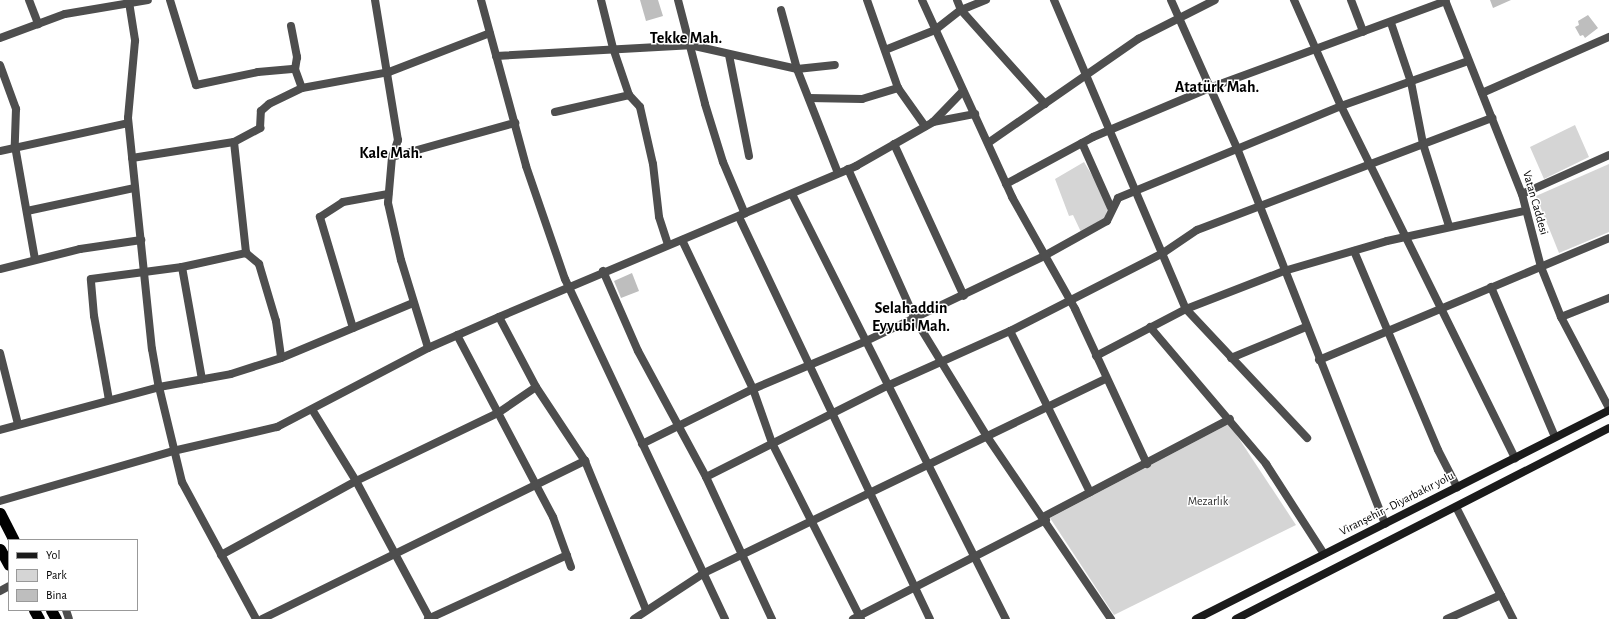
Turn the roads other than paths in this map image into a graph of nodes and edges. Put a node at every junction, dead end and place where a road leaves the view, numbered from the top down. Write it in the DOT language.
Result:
graph roads {
  1 [pos="29,0"];
  2 [pos="148,0"];
  3 [pos="170,0"];
  4 [pos="375,0"];
  5 [pos="481,0"];
  6 [pos="601,0"];
  7 [pos="678,0"];
  8 [pos="867,0"];
  9 [pos="922,0"];
  10 [pos="957,0"];
  11 [pos="986,0"];
  12 [pos="1054,0"];
  13 [pos="1171,0"];
  14 [pos="1215,0"];
  15 [pos="1294,0"];
  16 [pos="1350,0"];
  17 [pos="1445,0"];
  18 [pos="129,1"];
  19 [pos="781,10"];
  20 [pos="961,10"];
  21 [pos="1179,16"];
  22 [pos="1391,23"];
  23 [pos="38,24"];
  24 [pos="291,26"];
  25 [pos="935,30"];
  26 [pos="1363,32"];
  27 [pos="490,33"];
  28 [pos="1609,37"];
  29 [pos="0,38"];
  30 [pos="690,44"];
  31 [pos="612,48"];
  32 [pos="1314,48"];
  33 [pos="885,50"];
  34 [pos="729,55"];
  35 [pos="496,56"];
  36 [pos="1468,61"];
  37 [pos="0,65"];
  38 [pos="836,65"];
  39 [pos="295,68"];
  40 [pos="797,69"];
  41 [pos="389,72"];
  42 [pos="1084,76"];
  43 [pos="1411,82"];
  44 [pos="1212,86"];
  45 [pos="302,88"];
  46 [pos="898,88"];
  47 [pos="963,91"];
  48 [pos="1482,92"];
  49 [pos="629,95"];
  50 [pos="809,98"];
  51 [pos="1045,104"];
  52 [pos="1341,106"];
  53 [pos="554,112"];
  54 [pos="975,114"];
  55 [pos="1492,118"];
  56 [pos="933,122"];
  57 [pos="128,123"];
  58 [pos="515,124"];
  59 [pos="925,126"];
  60 [pos="1109,131"];
  61 [pos="234,142"];
  62 [pos="988,143"];
  63 [pos="1082,143"];
  64 [pos="894,144"];
  65 [pos="1423,144"];
  66 [pos="15,146"];
  67 [pos="1237,148"];
  68 [pos="0,150"];
  69 [pos="1609,155"];
  70 [pos="749,156"];
  71 [pos="392,157"];
  72 [pos="132,158"];
  73 [pos="1370,164"];
  74 [pos="848,169"];
  75 [pos="838,173"];
  76 [pos="1006,184"];
  77 [pos="134,188"];
  78 [pos="1136,190"];
  79 [pos="388,194"];
  80 [pos="792,194"];
  81 [pos="1522,194"];
  82 [pos="1260,208"];
  83 [pos="1112,210"];
  84 [pos="27,211"];
  85 [pos="1525,211"];
  86 [pos="742,216"];
  87 [pos="1449,226"];
  88 [pos="1406,236"];
  89 [pos="1609,238"];
  90 [pos="141,240"];
  91 [pos="682,240"];
  92 [pos="668,245"];
  93 [pos="1354,251"];
  94 [pos="1163,252"];
  95 [pos="246,253"];
  96 [pos="1044,256"];
  97 [pos="35,259"];
  98 [pos="182,267"];
  99 [pos="1541,267"];
  100 [pos="0,269"];
  101 [pos="603,271"];
  102 [pos="1284,271"];
  103 [pos="143,272"];
  104 [pos="1491,286"];
  105 [pos="568,287"];
  106 [pos="964,296"];
  107 [pos="1609,298"];
  108 [pos="1069,299"];
  109 [pos="413,303"];
  110 [pos="1186,309"];
  111 [pos="1443,310"];
  112 [pos="498,317"];
  113 [pos="1561,317"];
  114 [pos="915,319"];
  115 [pos="1150,327"];
  116 [pos="1306,327"];
  117 [pos="353,328"];
  118 [pos="1010,331"];
  119 [pos="1389,332"];
  120 [pos="458,335"];
  121 [pos="864,342"];
  122 [pos="428,348"];
  123 [pos="0,353"];
  124 [pos="1096,356"];
  125 [pos="281,358"];
  126 [pos="1231,358"];
  127 [pos="1319,360"];
  128 [pos="810,363"];
  129 [pos="944,363"];
  130 [pos="202,379"];
  131 [pos="1106,379"];
  132 [pos="887,386"];
  133 [pos="159,387"];
  134 [pos="536,387"];
  135 [pos="753,389"];
  136 [pos="109,400"];
  137 [pos="1047,408"];
  138 [pos="1609,409"];
  139 [pos="313,410"];
  140 [pos="498,413"];
  141 [pos="832,413"];
  142 [pos="1230,420"];
  143 [pos="18,424"];
  144 [pos="679,427"];
  145 [pos="1609,428"];
  146 [pos="0,430"];
  147 [pos="1555,437"];
  148 [pos="988,438"];
  149 [pos="1307,438"];
  150 [pos="772,442"];
  151 [pos="642,444"];
  152 [pos="173,451"];
  153 [pos="1515,458"];
  154 [pos="585,461"];
  155 [pos="929,464"];
  156 [pos="1147,464"];
  157 [pos="706,477"];
  158 [pos="356,481"];
  159 [pos="536,486"];
  160 [pos="1457,487"];
  161 [pos="868,492"];
  162 [pos="1090,492"];
  163 [pos="0,501"];
  164 [pos="1456,507"];
  165 [pos="0,514"];
  166 [pos="1044,519"];
  167 [pos="810,521"];
  168 [pos="1385,524"];
  169 [pos="7,527"];
  170 [pos="13,539"];
  171 [pos="19,539"];
  172 [pos="0,549"];
  173 [pos="742,553"];
  174 [pos="1324,554"];
  175 [pos="220,555"];
  176 [pos="567,555"];
  177 [pos="976,555"];
  178 [pos="394,557"];
  179 [pos="8,563"];
  180 [pos="571,567"];
  181 [pos="704,573"];
  182 [pos="915,587"];
  183 [pos="1501,595"];
  184 [pos="646,610"];
  185 [pos="1461,616"];
  186 [pos="858,618"];
  187 [pos="256,619"];
  188 [pos="262,619"];
  189 [pos="429,619"];
  190 [pos="634,619"];
  191 [pos="725,619"];
  192 [pos="772,619"];
  193 [pos="930,619"];
  194 [pos="1006,619"];
  195 [pos="1111,619"];
  196 [pos="1196,619"];
  197 [pos="1236,619"];
  198 [pos="1447,619"];
  199 [pos="1513,619"];
  1 -- 23 [label="street"];
  2 -- 18 [label="street"];
  3 -- 39 [label="street"];
  4 -- 41 [label="street"];
  5 -- 27 [label="street"];
  6 -- 31 [label="street"];
  7 -- 30 [label="street"];
  8 -- 33 [label="street"];
  9 -- 25 [label="street"];
  10 -- 20 [label="street"];
  11 -- 20 [label="street"];
  12 -- 42 [label="street"];
  13 -- 21 [label="street"];
  14 -- 21 [label="street"];
  15 -- 32 [label="street"];
  16 -- 26 [label="street"];
  17 -- 22 [label="street"];
  17 -- 36 [label="street, Vatan Caddesi"];
  18 -- 23 [label="street"];
  18 -- 57 [label="street"];
  19 -- 40 [label="street"];
  20 -- 25 [label="street"];
  20 -- 51 [label="street"];
  21 -- 42 [label="street"];
  21 -- 44 [label="street"];
  22 -- 26 [label="street"];
  22 -- 43 [label="street"];
  23 -- 29 [label="street"];
  24 -- 39 [label="street"];
  25 -- 33 [label="street"];
  25 -- 47 [label="street"];
  26 -- 32 [label="street"];
  27 -- 35 [label="street"];
  27 -- 41 [label="street"];
  28 -- 48 [label="street"];
  30 -- 31 [label="street"];
  30 -- 34 [label="street"];
  30 -- 86 [label="street"];
  31 -- 35 [label="street"];
  31 -- 49 [label="street"];
  32 -- 44 [label="street"];
  32 -- 52 [label="street"];
  33 -- 46 [label="street"];
  34 -- 40 [label="street"];
  34 -- 70 [label="street"];
  35 -- 58 [label="street"];
  36 -- 43 [label="street"];
  36 -- 48 [label="street, Vatan Caddesi"];
  37 -- 66 [label="street"];
  38 -- 40 [label="street"];
  39 -- 45 [label="street"];
  40 -- 50 [label="street"];
  41 -- 45 [label="street"];
  41 -- 71 [label="street"];
  42 -- 51 [label="street"];
  42 -- 60 [label="street"];
  43 -- 52 [label="street"];
  43 -- 65 [label="street"];
  44 -- 60 [label="street"];
  44 -- 67 [label="street"];
  45 -- 61 [label="street"];
  46 -- 50 [label="street"];
  46 -- 59 [label="street"];
  47 -- 54 [label="street"];
  47 -- 56 [label="street"];
  48 -- 55 [label="street, Vatan Caddesi"];
  49 -- 53 [label="street"];
  49 -- 92 [label="street"];
  50 -- 75 [label="street"];
  51 -- 62 [label="street"];
  52 -- 67 [label="street"];
  52 -- 73 [label="street"];
  54 -- 56 [label="street"];
  54 -- 62 [label="street"];
  55 -- 65 [label="street"];
  55 -- 81 [label="street, Vatan Caddesi"];
  56 -- 59 [label="street"];
  57 -- 66 [label="street"];
  57 -- 72 [label="street"];
  58 -- 71 [label="street"];
  58 -- 105 [label="street"];
  59 -- 64 [label="street"];
  60 -- 63 [label="street"];
  60 -- 78 [label="street"];
  61 -- 72 [label="street"];
  61 -- 95 [label="street"];
  62 -- 76 [label="street"];
  63 -- 76 [label="street"];
  63 -- 83 [label="street"];
  64 -- 74 [label="street"];
  64 -- 106 [label="street"];
  65 -- 73 [label="street"];
  65 -- 87 [label="street"];
  66 -- 68 [label="street"];
  66 -- 84 [label="street"];
  67 -- 78 [label="street"];
  67 -- 82 [label="street"];
  69 -- 81 [label="street"];
  71 -- 79 [label="street"];
  72 -- 77 [label="street"];
  73 -- 82 [label="street"];
  73 -- 88 [label="street"];
  74 -- 75 [label="street"];
  74 -- 114 [label="street"];
  75 -- 80 [label="street"];
  76 -- 96 [label="street"];
  77 -- 84 [label="street"];
  77 -- 90 [label="street"];
  78 -- 83 [label="street"];
  78 -- 94 [label="street"];
  79 -- 109 [label="street"];
  79 -- 117 [label="street"];
  80 -- 86 [label="street"];
  80 -- 121 [label="street"];
  81 -- 85 [label="street, Vatan Caddesi"];
  82 -- 94 [label="street"];
  82 -- 102 [label="street"];
  83 -- 96 [label="street"];
  84 -- 97 [label="street"];
  85 -- 87 [label="street"];
  85 -- 99 [label="street, Vatan Caddesi"];
  86 -- 91 [label="street"];
  86 -- 128 [label="street"];
  87 -- 88 [label="street"];
  88 -- 93 [label="street"];
  88 -- 111 [label="street"];
  89 -- 99 [label="street"];
  90 -- 97 [label="street"];
  90 -- 103 [label="street"];
  91 -- 92 [label="street"];
  91 -- 135 [label="street"];
  92 -- 101 [label="street"];
  93 -- 102 [label="street"];
  93 -- 119 [label="street"];
  94 -- 108 [label="street"];
  94 -- 110 [label="street"];
  95 -- 98 [label="street"];
  95 -- 125 [label="street"];
  96 -- 106 [label="street"];
  96 -- 108 [label="street"];
  97 -- 100 [label="street"];
  98 -- 103 [label="street"];
  98 -- 130 [label="street"];
  99 -- 104 [label="street"];
  99 -- 113 [label="street, Vatan Caddesi"];
  101 -- 105 [label="street"];
  101 -- 144 [label="street"];
  102 -- 110 [label="street"];
  102 -- 116 [label="street"];
  103 -- 133 [label="street"];
  103 -- 136 [label="street"];
  104 -- 111 [label="street"];
  104 -- 147 [label="street"];
  105 -- 112 [label="street"];
  105 -- 151 [label="street"];
  106 -- 114 [label="street"];
  107 -- 113 [label="street"];
  108 -- 118 [label="street"];
  108 -- 124 [label="street"];
  109 -- 117 [label="street"];
  109 -- 122 [label="street"];
  110 -- 115 [label="street"];
  110 -- 126 [label="street"];
  111 -- 119 [label="street"];
  111 -- 153 [label="street"];
  112 -- 120 [label="street"];
  112 -- 134 [label="street"];
  113 -- 138 [label="street, Vatan Caddesi"];
  114 -- 121 [label="street"];
  114 -- 129 [label="street"];
  115 -- 124 [label="street"];
  115 -- 142 [label="street"];
  116 -- 126 [label="street"];
  116 -- 127 [label="street"];
  117 -- 125 [label="street"];
  118 -- 129 [label="street"];
  118 -- 137 [label="street"];
  119 -- 127 [label="street"];
  119 -- 160 [label="street"];
  120 -- 122 [label="street"];
  120 -- 140 [label="street"];
  121 -- 128 [label="street"];
  121 -- 132 [label="street"];
  122 -- 139 [label="street"];
  123 -- 143 [label="street"];
  124 -- 131 [label="street"];
  125 -- 130 [label="street"];
  126 -- 149 [label="street"];
  127 -- 168 [label="street"];
  128 -- 135 [label="street"];
  128 -- 141 [label="street"];
  129 -- 132 [label="street"];
  129 -- 148 [label="street"];
  130 -- 133 [label="street"];
  131 -- 137 [label="street"];
  131 -- 156 [label="street"];
  132 -- 141 [label="street"];
  132 -- 155 [label="street"];
  133 -- 136 [label="street"];
  133 -- 152 [label="street"];
  134 -- 140 [label="street"];
  134 -- 154 [label="street"];
  135 -- 144 [label="street"];
  135 -- 150 [label="street"];
  136 -- 143 [label="street"];
  137 -- 148 [label="street"];
  137 -- 162 [label="street"];
  138 -- 147 [label="main road, Viranşehir - Diyarbakır yolu"];
  139 -- 152 [label="street"];
  139 -- 158 [label="street"];
  140 -- 158 [label="street"];
  140 -- 159 [label="street"];
  141 -- 150 [label="street"];
  141 -- 161 [label="street"];
  142 -- 156 [label="street"];
  142 -- 174 [label="street"];
  143 -- 146 [label="street"];
  144 -- 151 [label="street"];
  144 -- 157 [label="street"];
  145 -- 164 [label="main road"];
  147 -- 153 [label="main road, Viranşehir - Diyarbakır yolu"];
  148 -- 155 [label="street"];
  148 -- 166 [label="street"];
  150 -- 157 [label="street"];
  150 -- 167 [label="street"];
  151 -- 181 [label="street"];
  152 -- 163 [label="street"];
  152 -- 175 [label="street"];
  153 -- 160 [label="main road, Viranşehir - Diyarbakır yolu"];
  154 -- 159 [label="street"];
  154 -- 184 [label="street"];
  155 -- 161 [label="street"];
  155 -- 177 [label="street"];
  156 -- 162 [label="street"];
  157 -- 173 [label="street"];
  158 -- 175 [label="street"];
  158 -- 178 [label="street"];
  159 -- 176 [label="street"];
  159 -- 178 [label="street"];
  160 -- 168 [label="main road, Viranşehir - Diyarbakır yolu"];
  161 -- 167 [label="street"];
  161 -- 182 [label="street"];
  162 -- 166 [label="street"];
  164 -- 183 [label="street"];
  164 -- 197 [label="main road"];
  165 -- 169 [label="highway"];
  166 -- 177 [label="street"];
  166 -- 195 [label="street"];
  167 -- 173 [label="street"];
  167 -- 186 [label="street"];
  168 -- 174 [label="main road, Viranşehir - Diyarbakır yolu"];
  169 -- 170 [label="highway"];
  169 -- 171 [label="street"];
  172 -- 179 [label="highway"];
  173 -- 181 [label="street"];
  173 -- 192 [label="street"];
  174 -- 196 [label="main road, Viranşehir - Diyarbakır yolu"];
  175 -- 187 [label="street"];
  176 -- 180 [label="street"];
  176 -- 189 [label="street"];
  177 -- 182 [label="street"];
  177 -- 194 [label="street"];
  178 -- 188 [label="street"];
  178 -- 189 [label="street"];
  181 -- 184 [label="street"];
  181 -- 191 [label="street"];
  182 -- 186 [label="street"];
  182 -- 193 [label="street"];
  183 -- 185 [label="street"];
  183 -- 199 [label="street"];
  184 -- 190 [label="street"];
  185 -- 198 [label="street"];
}
